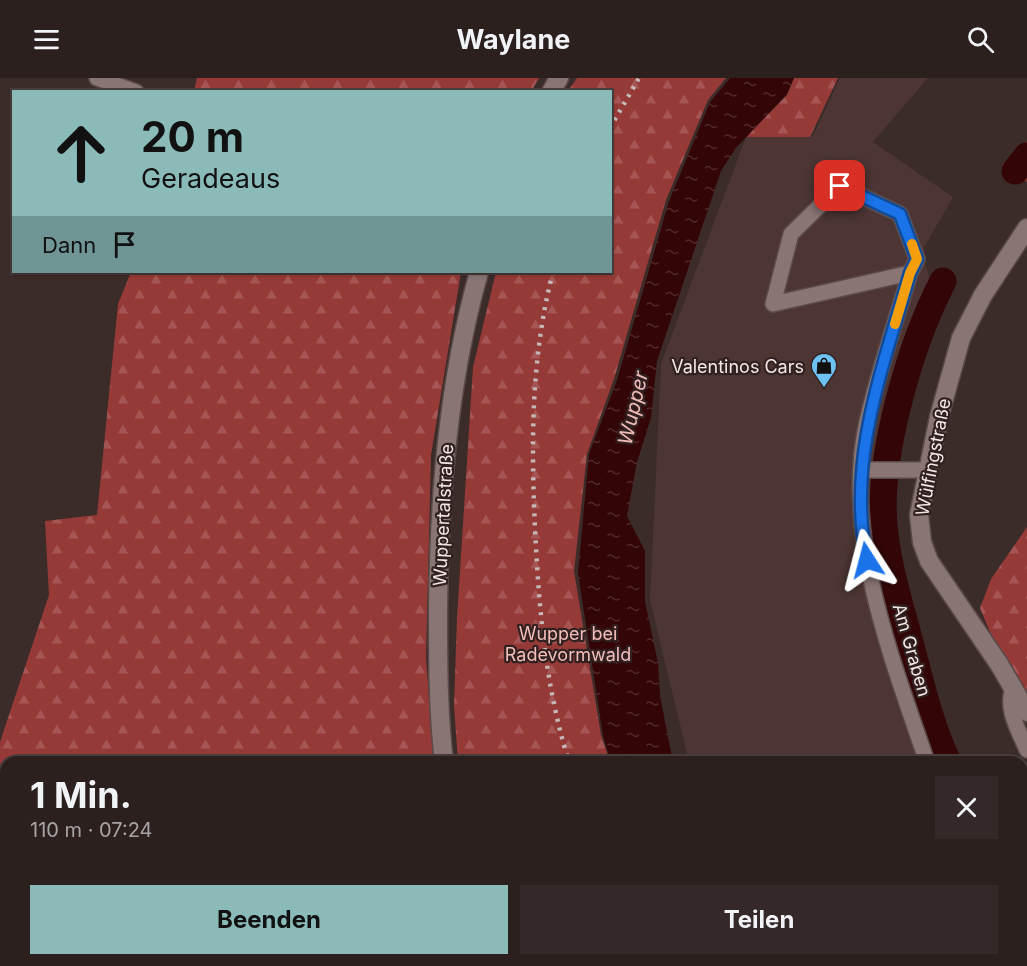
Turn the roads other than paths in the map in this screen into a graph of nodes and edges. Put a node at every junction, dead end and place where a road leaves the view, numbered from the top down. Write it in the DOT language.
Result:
graph roads {
  1 [pos="98,78"];
  2 [pos="131,90"];
  3 [pos="1027,228"];
  4 [pos="479,273"];
  5 [pos="910,273"];
  6 [pos="869,470"];
  7 [pos="927,470"];
  8 [pos="1013,688"];
  9 [pos="1027,712"];
  10 [pos="1027,750"];
  11 [pos="444,756"];
  12 [pos="925,756"];
  1 -- 2 [label="lane"];
  3 -- 7 [label="street, Wülfingstraße"];
  4 -- 11 [label="street, Wuppertalstraße"];
  5 -- 5 [label="lane, Am Graben"];
  5 -- 6 [label="lane, Am Graben"];
  6 -- 7 [label="lane"];
  6 -- 12 [label="lane, Am Graben"];
  7 -- 8 [label="street, Wülfingstraße"];
  8 -- 9 [label="street, Wülfingstraße"];
  8 -- 10 [label="lane"];
}
